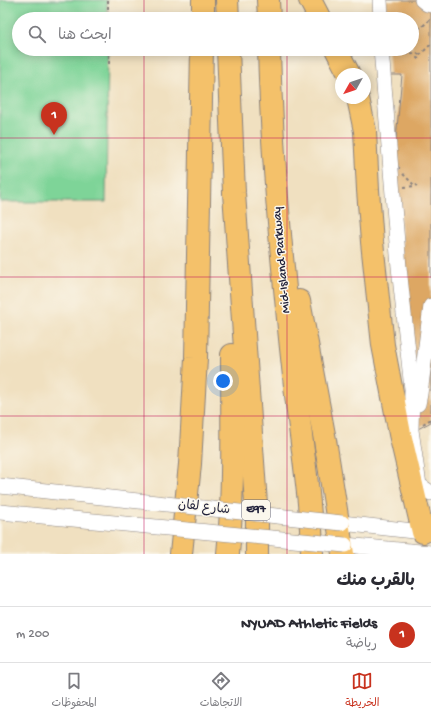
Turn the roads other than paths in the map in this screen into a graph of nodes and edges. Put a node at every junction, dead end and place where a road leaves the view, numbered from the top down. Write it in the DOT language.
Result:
graph roads {
  1 [pos="203,0"];
  2 [pos="228,0"];
  3 [pos="268,0"];
  4 [pos="310,0"];
  5 [pos="380,0"];
  6 [pos="422,0"];
  7 [pos="431,5"];
  8 [pos="203,12"];
  9 [pos="228,12"];
  10 [pos="269,12"];
  11 [pos="316,12"];
  12 [pos="380,12"];
  13 [pos="202,56"];
  14 [pos="228,56"];
  15 [pos="269,56"];
  16 [pos="340,56"];
  17 [pos="385,56"];
  18 [pos="346,68"];
  19 [pos="359,104"];
  20 [pos="274,172"];
  21 [pos="234,192"];
  22 [pos="431,306"];
  23 [pos="411,430"];
  24 [pos="0,486"];
  25 [pos="425,489"];
  26 [pos="0,512"];
  27 [pos="429,537"];
  28 [pos="181,554"];
  29 [pos="228,554"];
  30 [pos="257,554"];
  31 [pos="312,554"];
  32 [pos="343,554"];
  1 -- 8 [label="highway"];
  2 -- 9 [label="highway"];
  3 -- 10 [label="highway"];
  4 -- 11 [label="highway"];
  5 -- 12 [label="street"];
  6 -- 7 [label="street"];
  13 -- 28 [label="highway"];
  14 -- 21 [label="highway"];
  15 -- 20 [label="highway, Mid-Island Parkway"];
  16 -- 18 [label="highway"];
  17 -- 23 [label="street"];
  19 -- 27 [label="highway"];
  20 -- 31 [label="highway, Mid-Island Parkway"];
  20 -- 32 [label="highway"];
  21 -- 29 [label="highway"];
  21 -- 30 [label="highway, E97"];
  22 -- 23 [label="street"];
  23 -- 25 [label="street"];
  24 -- 27 [label="street, شارع لفان, bridge"];
  25 -- 27 [label="street"];
  26 -- 27 [label="street, شارع لفان, bridge"];
}
